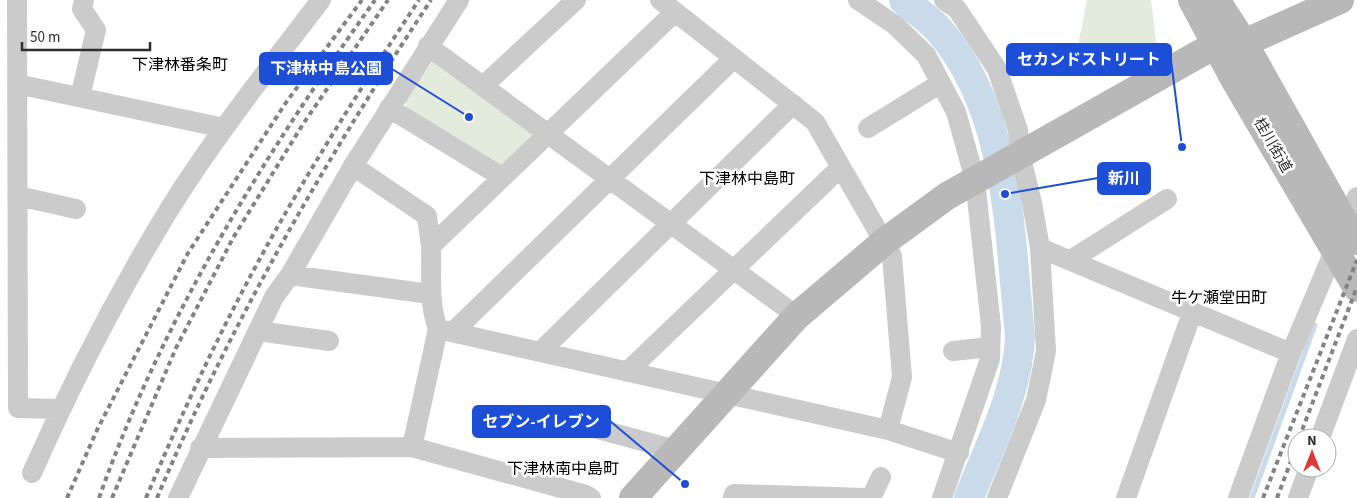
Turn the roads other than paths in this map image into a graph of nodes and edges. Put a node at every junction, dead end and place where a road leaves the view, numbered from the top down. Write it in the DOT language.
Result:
graph roads {
  1 [pos="84,0"];
  2 [pos="320,0"];
  3 [pos="459,0"];
  4 [pos="576,0"];
  5 [pos="858,0"];
  6 [pos="944,0"];
  7 [pos="1192,0"];
  8 [pos="1216,0"];
  9 [pos="1340,0"];
  10 [pos="668,6"];
  11 [pos="12,12"];
  12 [pos="1244,43"];
  13 [pos="1215,45"];
  14 [pos="428,46"];
  15 [pos="734,58"];
  16 [pos="941,83"];
  17 [pos="17,84"];
  18 [pos="484,86"];
  19 [pos="80,97"];
  20 [pos="793,104"];
  21 [pos="389,108"];
  22 [pos="224,128"];
  23 [pos="868,128"];
  24 [pos="548,134"];
  25 [pos="1016,157"];
  26 [pos="353,166"];
  27 [pos="841,167"];
  28 [pos="981,177"];
  29 [pos="502,178"];
  30 [pos="610,179"];
  31 [pos="18,196"];
  32 [pos="1357,197"];
  33 [pos="1167,200"];
  34 [pos="76,209"];
  35 [pos="671,224"];
  36 [pos="1345,239"];
  37 [pos="884,242"];
  38 [pos="430,246"];
  39 [pos="1040,248"];
  40 [pos="1071,260"];
  41 [pos="734,269"];
  42 [pos="290,275"];
  43 [pos="1357,288"];
  44 [pos="430,294"];
  45 [pos="1192,313"];
  46 [pos="797,316"];
  47 [pos="445,330"];
  48 [pos="258,331"];
  49 [pos="1357,338"];
  50 [pos="329,341"];
  51 [pos="990,347"];
  52 [pos="953,351"];
  53 [pos="540,352"];
  54 [pos="1291,354"];
  55 [pos="627,372"];
  56 [pos="725,394"];
  57 [pos="60,409"];
  58 [pos="568,421"];
  59 [pos="1324,428"];
  60 [pos="888,430"];
  61 [pos="412,447"];
  62 [pos="200,448"];
  63 [pos="676,450"];
  64 [pos="959,453"];
  65 [pos="32,473"];
  66 [pos="881,477"];
  67 [pos="1305,478"];
  68 [pos="178,498"];
  69 [pos="591,498"];
  70 [pos="633,498"];
  71 [pos="733,498"];
  72 [pos="866,498"];
  73 [pos="871,498"];
  74 [pos="942,498"];
  75 [pos="997,498"];
  76 [pos="1126,498"];
  77 [pos="1238,498"];
  78 [pos="1298,498"];
  1 -- 19 [label="street"];
  2 -- 22 [label="street"];
  3 -- 14 [label="street"];
  4 -- 18 [label="street"];
  5 -- 16 [label="street"];
  6 -- 25 [label="street"];
  7 -- 13 [label="street, 桂川街道"];
  8 -- 12 [label="street, 桂川街道"];
  9 -- 12 [label="street"];
  10 -- 15 [label="street"];
  10 -- 24 [label="street"];
  11 -- 17 [label="street"];
  12 -- 13 [label="street"];
  12 -- 36 [label="street, 桂川街道"];
  13 -- 25 [label="street"];
  13 -- 36 [label="street, 桂川街道"];
  14 -- 18 [label="street"];
  14 -- 21 [label="street"];
  15 -- 20 [label="street"];
  15 -- 30 [label="street"];
  16 -- 23 [label="street"];
  16 -- 28 [label="street"];
  17 -- 19 [label="street"];
  17 -- 31 [label="street"];
  18 -- 24 [label="street"];
  19 -- 22 [label="street"];
  20 -- 27 [label="street"];
  20 -- 35 [label="street"];
  21 -- 26 [label="street"];
  21 -- 29 [label="street"];
  22 -- 57 [label="street"];
  24 -- 29 [label="street"];
  24 -- 30 [label="street"];
  25 -- 28 [label="street"];
  25 -- 39 [label="street"];
  26 -- 38 [label="street"];
  26 -- 42 [label="street"];
  27 -- 37 [label="street"];
  27 -- 41 [label="street"];
  28 -- 37 [label="street"];
  28 -- 51 [label="street"];
  29 -- 38 [label="street"];
  30 -- 35 [label="street"];
  30 -- 47 [label="street"];
  31 -- 34 [label="street"];
  31 -- 57 [label="street"];
  32 -- 36 [label="street"];
  33 -- 40 [label="street"];
  35 -- 41 [label="street"];
  35 -- 53 [label="street"];
  36 -- 43 [label="street, 桂川街道"];
  36 -- 54 [label="street"];
  37 -- 46 [label="street"];
  37 -- 60 [label="street"];
  38 -- 44 [label="street"];
  39 -- 40 [label="street"];
  39 -- 75 [label="street"];
  40 -- 45 [label="street"];
  41 -- 46 [label="street"];
  41 -- 55 [label="street"];
  42 -- 44 [label="street"];
  42 -- 48 [label="street"];
  44 -- 47 [label="street"];
  45 -- 54 [label="street"];
  45 -- 76 [label="street"];
  46 -- 56 [label="street"];
  47 -- 53 [label="street"];
  47 -- 61 [label="street"];
  48 -- 50 [label="street"];
  48 -- 62 [label="street"];
  49 -- 59 [label="street"];
  51 -- 52 [label="street"];
  51 -- 64 [label="street"];
  53 -- 55 [label="street"];
  54 -- 77 [label="street"];
  55 -- 56 [label="street"];
  56 -- 60 [label="street"];
  56 -- 63 [label="street"];
  57 -- 65 [label="street"];
  58 -- 63 [label="street"];
  60 -- 64 [label="street"];
  61 -- 62 [label="street"];
  61 -- 69 [label="street"];
  62 -- 68 [label="street"];
  63 -- 70 [label="street"];
  64 -- 74 [label="street"];
  66 -- 73 [label="street"];
  67 -- 78 [label="street"];
  71 -- 72 [label="street"];
}
